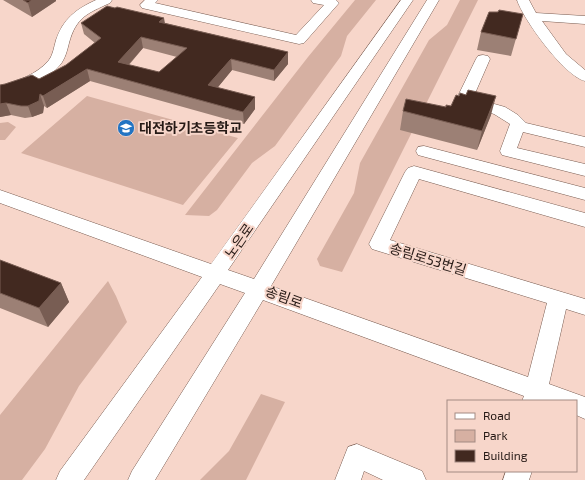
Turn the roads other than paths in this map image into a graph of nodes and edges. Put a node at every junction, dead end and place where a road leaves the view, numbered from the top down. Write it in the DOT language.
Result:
graph roads {
  1 [pos="106,0"];
  2 [pos="152,0"];
  3 [pos="317,0"];
  4 [pos="407,0"];
  5 [pos="433,0"];
  6 [pos="523,0"];
  7 [pos="531,17"];
  8 [pos="583,22"];
  9 [pos="483,59"];
  10 [pos="585,77"];
  11 [pos="0,90"];
  12 [pos="517,126"];
  13 [pos="585,142"];
  14 [pos="424,151"];
  15 [pos="585,170"];
  16 [pos="585,194"];
  17 [pos="0,196"];
  18 [pos="585,220"];
  19 [pos="216,273"];
  20 [pos="259,288"];
  21 [pos="558,299"];
  22 [pos="585,307"];
  23 [pos="536,395"];
  24 [pos="562,400"];
  25 [pos="69,480"];
  26 [pos="141,480"];
  27 [pos="348,480"];
  28 [pos="414,480"];
  1 -- 11 [label="street"];
  2 -- 3 [label="street"];
  4 -- 19 [label="street, 노은로"];
  5 -- 20 [label="street"];
  6 -- 7 [label="street"];
  7 -- 8 [label="street"];
  7 -- 10 [label="street"];
  9 -- 12 [label="street"];
  12 -- 13 [label="street"];
  12 -- 15 [label="street"];
  14 -- 16 [label="street"];
  17 -- 19 [label="street, 송림로"];
  18 -- 21 [label="street, 송림로53번길"];
  19 -- 20 [label="street, 송림로"];
  19 -- 25 [label="street, 노은로"];
  20 -- 23 [label="street, 송림로"];
  20 -- 26 [label="street"];
  21 -- 22 [label="street, 송림로53번길"];
  21 -- 23 [label="street"];
  23 -- 24 [label="street, 송림로"];
  27 -- 28 [label="street"];
}
